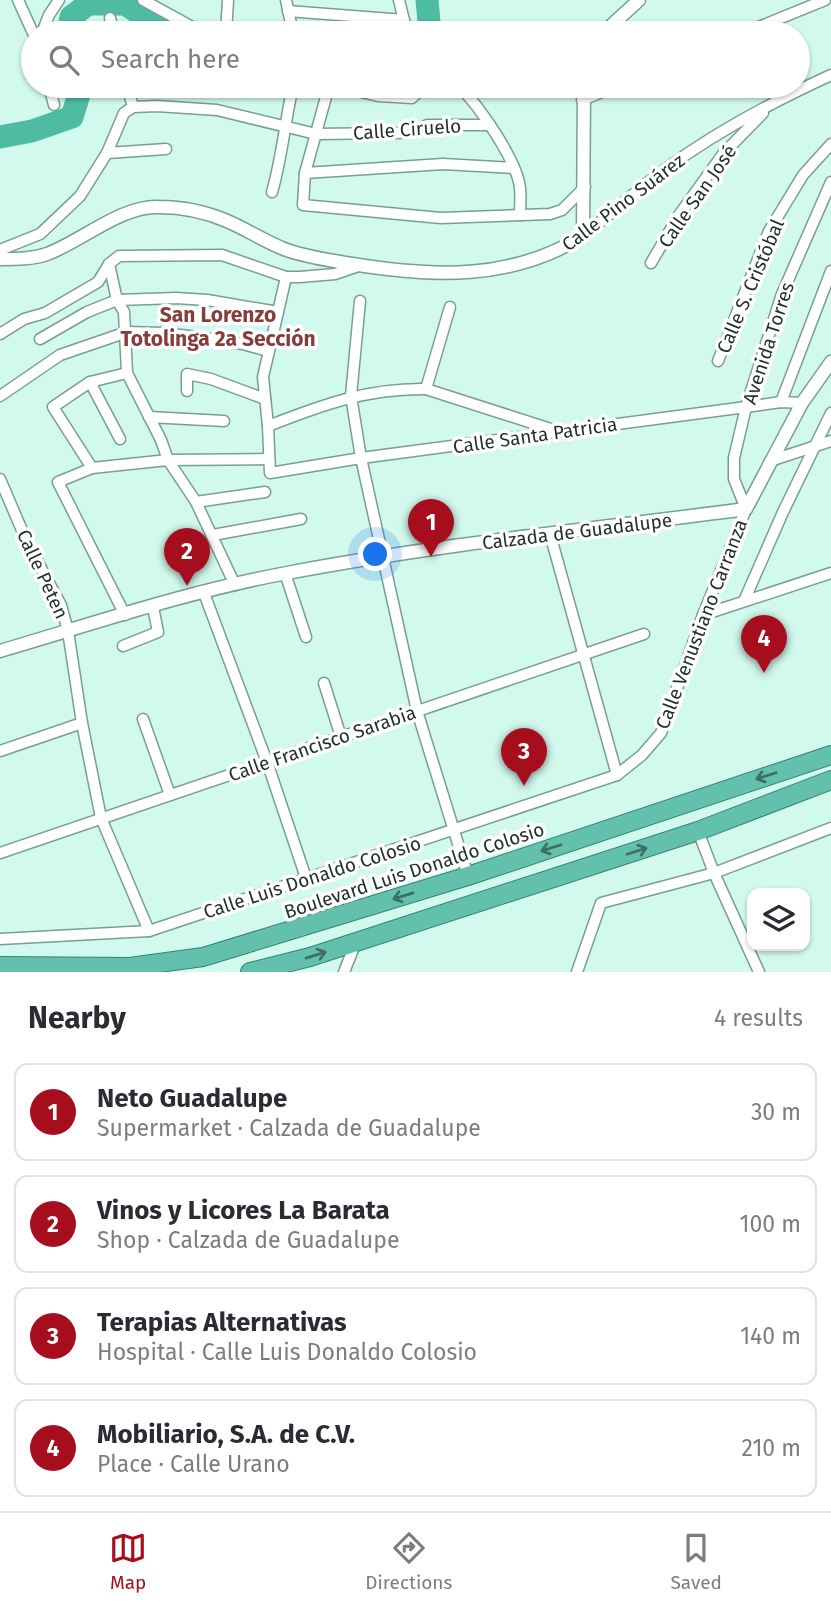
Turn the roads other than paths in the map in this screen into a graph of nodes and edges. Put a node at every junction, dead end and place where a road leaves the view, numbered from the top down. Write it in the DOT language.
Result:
graph roads {
  1 [pos="18,0"];
  2 [pos="59,0"];
  3 [pos="143,0"];
  4 [pos="228,0"];
  5 [pos="399,0"];
  6 [pos="639,0"];
  7 [pos="825,0"];
  8 [pos="162,5"];
  9 [pos="287,5"];
  10 [pos="110,18"];
  11 [pos="404,20"];
  12 [pos="28,21"];
  13 [pos="46,21"];
  14 [pos="111,21"];
  15 [pos="185,21"];
  16 [pos="227,21"];
  17 [pos="616,21"];
  18 [pos="773,21"];
  19 [pos="831,75"];
  20 [pos="810,85"];
  21 [pos="52,98"];
  22 [pos="130,98"];
  23 [pos="290,98"];
  24 [pos="326,98"];
  25 [pos="471,98"];
  26 [pos="587,98"];
  27 [pos="781,98"];
  28 [pos="582,100"];
  29 [pos="775,101"];
  30 [pos="54,105"];
  31 [pos="133,107"];
  32 [pos="490,125"];
  33 [pos="283,127"];
  34 [pos="316,134"];
  35 [pos="831,144"];
  36 [pos="166,149"];
  37 [pos="107,153"];
  38 [pos="514,168"];
  39 [pos="305,173"];
  40 [pos="831,182"];
  41 [pos="585,187"];
  42 [pos="272,192"];
  43 [pos="520,215"];
  44 [pos="583,236"];
  45 [pos="0,250"];
  46 [pos="0,259"];
  47 [pos="651,263"];
  48 [pos="109,264"];
  49 [pos="361,265"];
  50 [pos="831,271"];
  51 [pos="286,277"];
  52 [pos="117,300"];
  53 [pos="360,301"];
  54 [pos="450,307"];
  55 [pos="278,312"];
  56 [pos="124,333"];
  57 [pos="0,334"];
  58 [pos="40,340"];
  59 [pos="268,351"];
  60 [pos="718,361"];
  61 [pos="831,362"];
  62 [pos="127,373"];
  63 [pos="90,382"];
  64 [pos="426,389"];
  65 [pos="187,391"];
  66 [pos="0,396"];
  67 [pos="351,396"];
  68 [pos="265,399"];
  69 [pos="781,402"];
  70 [pos="802,403"];
  71 [pos="746,407"];
  72 [pos="831,413"];
  73 [pos="149,417"];
  74 [pos="224,421"];
  75 [pos="268,426"];
  76 [pos="561,432"];
  77 [pos="120,439"];
  78 [pos="831,441"];
  79 [pos="816,446"];
  80 [pos="361,458"];
  81 [pos="168,460"];
  82 [pos="269,460"];
  83 [pos="770,461"];
  84 [pos="92,468"];
  85 [pos="0,479"];
  86 [pos="265,492"];
  87 [pos="196,502"];
  88 [pos="746,509"];
  89 [pos="300,519"];
  90 [pos="550,534"];
  91 [pos="213,535"];
  92 [pos="382,556"];
  93 [pos="285,573"];
  94 [pos="831,573"];
  95 [pos="235,584"];
  96 [pos="204,593"];
  97 [pos="744,601"];
  98 [pos="153,607"];
  99 [pos="125,615"];
  100 [pos="704,615"];
  101 [pos="68,631"];
  102 [pos="644,634"];
  103 [pos="306,637"];
  104 [pos="123,646"];
  105 [pos="0,651"];
  106 [pos="583,653"];
  107 [pos="324,683"];
  108 [pos="417,711"];
  109 [pos="143,719"];
  110 [pos="82,723"];
  111 [pos="341,737"];
  112 [pos="0,751"];
  113 [pos="831,755"];
  114 [pos="267,762"];
  115 [pos="617,775"];
  116 [pos="831,780"];
  117 [pos="170,795"];
  118 [pos="101,818"];
  119 [pos="831,828"];
  120 [pos="454,831"];
  121 [pos="698,831"];
  122 [pos="0,853"];
  123 [pos="714,873"];
  124 [pos="468,876"];
  125 [pos="306,878"];
  126 [pos="149,931"];
  127 [pos="0,939"];
  128 [pos="356,942"];
  129 [pos="0,966"];
  130 [pos="250,972"];
  131 [pos="344,972"];
  132 [pos="577,972"];
  133 [pos="759,972"];
  1 -- 12 [label="street"];
  2 -- 13 [label="street"];
  3 -- 8 [label="street"];
  4 -- 16 [label="street"];
  5 -- 11 [label="street"];
  6 -- 17 [label="street"];
  7 -- 18 [label="street"];
  8 -- 15 [label="street"];
  9 -- 11 [label="street"];
  10 -- 14 [label="street"];
  19 -- 20 [label="street, Calle Pino Suárez"];
  21 -- 30 [label="street"];
  22 -- 31 [label="street"];
  23 -- 33 [label="street"];
  24 -- 34 [label="street"];
  25 -- 32 [label="street"];
  26 -- 28 [label="street"];
  27 -- 29 [label="street, Calle Pino Suárez"];
  28 -- 41 [label="street"];
  29 -- 44 [label="street, Calle Pino Suárez"];
  29 -- 47 [label="street, Calle San José"];
  31 -- 33 [label="street, Calle Ciruelo"];
  31 -- 37 [label="street"];
  32 -- 34 [label="street, Calle Ciruelo"];
  32 -- 38 [label="street"];
  33 -- 34 [label="street, Calle Ciruelo"];
  33 -- 42 [label="street"];
  34 -- 39 [label="street"];
  35 -- 60 [label="street, Calle S. Cristóbal"];
  36 -- 37 [label="street"];
  37 -- 45 [label="street"];
  38 -- 39 [label="street"];
  38 -- 43 [label="street"];
  39 -- 43 [label="street"];
  40 -- 71 [label="street, Avenida Torres"];
  41 -- 43 [label="street"];
  41 -- 44 [label="street"];
  44 -- 49 [label="street, Calle Pino Suárez"];
  46 -- 49 [label="street, Calle Pino Suárez"];
  48 -- 51 [label="street"];
  48 -- 52 [label="street"];
  48 -- 57 [label="street"];
  49 -- 51 [label="street"];
  50 -- 69 [label="street"];
  51 -- 55 [label="street"];
  52 -- 55 [label="street"];
  52 -- 56 [label="street"];
  52 -- 58 [label="street"];
  53 -- 67 [label="street"];
  54 -- 64 [label="street"];
  55 -- 59 [label="street"];
  56 -- 59 [label="street"];
  56 -- 62 [label="street"];
  56 -- 66 [label="street"];
  59 -- 68 [label="street"];
  61 -- 70 [label="street, Calle Venustiano Carranza"];
  62 -- 63 [label="street"];
  62 -- 73 [label="street"];
  63 -- 77 [label="street"];
  63 -- 84 [label="street"];
  64 -- 67 [label="street"];
  64 -- 76 [label="street"];
  65 -- 68 [label="street"];
  67 -- 75 [label="street"];
  67 -- 80 [label="street"];
  68 -- 75 [label="street"];
  69 -- 70 [label="street, Calle Santa Patricia"];
  69 -- 71 [label="street, Calle Santa Patricia"];
  70 -- 83 [label="street, Calle Venustiano Carranza"];
  71 -- 76 [label="street, Calle Santa Patricia"];
  71 -- 88 [label="street, Avenida Torres"];
  72 -- 79 [label="street"];
  73 -- 74 [label="street"];
  73 -- 81 [label="street"];
  75 -- 82 [label="street"];
  76 -- 80 [label="street, Calle Santa Patricia"];
  78 -- 79 [label="street"];
  79 -- 83 [label="street"];
  79 -- 97 [label="street"];
  80 -- 82 [label="street, Calle Santa Patricia"];
  80 -- 92 [label="street"];
  81 -- 82 [label="street"];
  81 -- 84 [label="street"];
  81 -- 87 [label="street"];
  83 -- 88 [label="street, Calle Venustiano Carranza"];
  84 -- 99 [label="street"];
  85 -- 101 [label="street, Calle Peten"];
  86 -- 87 [label="street"];
  87 -- 91 [label="street"];
  88 -- 90 [label="street, Calzada de Guadalupe"];
  88 -- 100 [label="street, Calle Venustiano Carranza"];
  89 -- 91 [label="street"];
  90 -- 92 [label="street, Calzada de Guadalupe"];
  90 -- 106 [label="street"];
  91 -- 95 [label="street"];
  92 -- 93 [label="street, Calzada de Guadalupe"];
  92 -- 108 [label="street"];
  93 -- 95 [label="street, Calzada de Guadalupe"];
  93 -- 103 [label="street"];
  94 -- 97 [label="street"];
  95 -- 96 [label="street, Calzada de Guadalupe"];
  96 -- 98 [label="street, Calzada de Guadalupe"];
  96 -- 114 [label="street"];
  97 -- 100 [label="street"];
  98 -- 99 [label="street, Calzada de Guadalupe"];
  98 -- 104 [label="street"];
  99 -- 101 [label="street, Calzada de Guadalupe"];
  100 -- 115 [label="street, Calle Venustiano Carranza"];
  101 -- 105 [label="street, Calzada de Guadalupe"];
  101 -- 110 [label="street, Calle Peten"];
  102 -- 106 [label="street, Calle Francisco Sarabia"];
  106 -- 108 [label="street, Calle Francisco Sarabia"];
  106 -- 115 [label="street"];
  107 -- 111 [label="street"];
  108 -- 111 [label="street, Calle Francisco Sarabia"];
  108 -- 120 [label="street"];
  109 -- 117 [label="street"];
  110 -- 112 [label="street"];
  110 -- 118 [label="street, Calle Peten"];
  111 -- 114 [label="street, Calle Francisco Sarabia"];
  113 -- 124 [label="highway, Boulevard Luis Donaldo Colosio, one-way"];
  114 -- 117 [label="street, Calle Francisco Sarabia"];
  114 -- 125 [label="street"];
  115 -- 120 [label="street, Calle Luis Donaldo Colosio"];
  116 -- 121 [label="highway"];
  117 -- 118 [label="street, Calle Francisco Sarabia"];
  118 -- 122 [label="street, Calle Francisco Sarabia"];
  118 -- 126 [label="street, Calle Peten"];
  119 -- 123 [label="street"];
  120 -- 124 [label="street"];
  120 -- 125 [label="street, Calle Luis Donaldo Colosio"];
  121 -- 123 [label="street"];
  128 -- 121 [label="highway, one-way"];
  123 -- 132 [label="street"];
  123 -- 133 [label="street"];
  124 -- 129 [label="highway, Boulevard Luis Donaldo Colosio, one-way"];
  125 -- 126 [label="street, Calle Luis Donaldo Colosio"];
  126 -- 127 [label="street, Calle Luis Donaldo Colosio"];
  130 -- 128 [label="highway, one-way"];
  128 -- 131 [label="street"];
}
